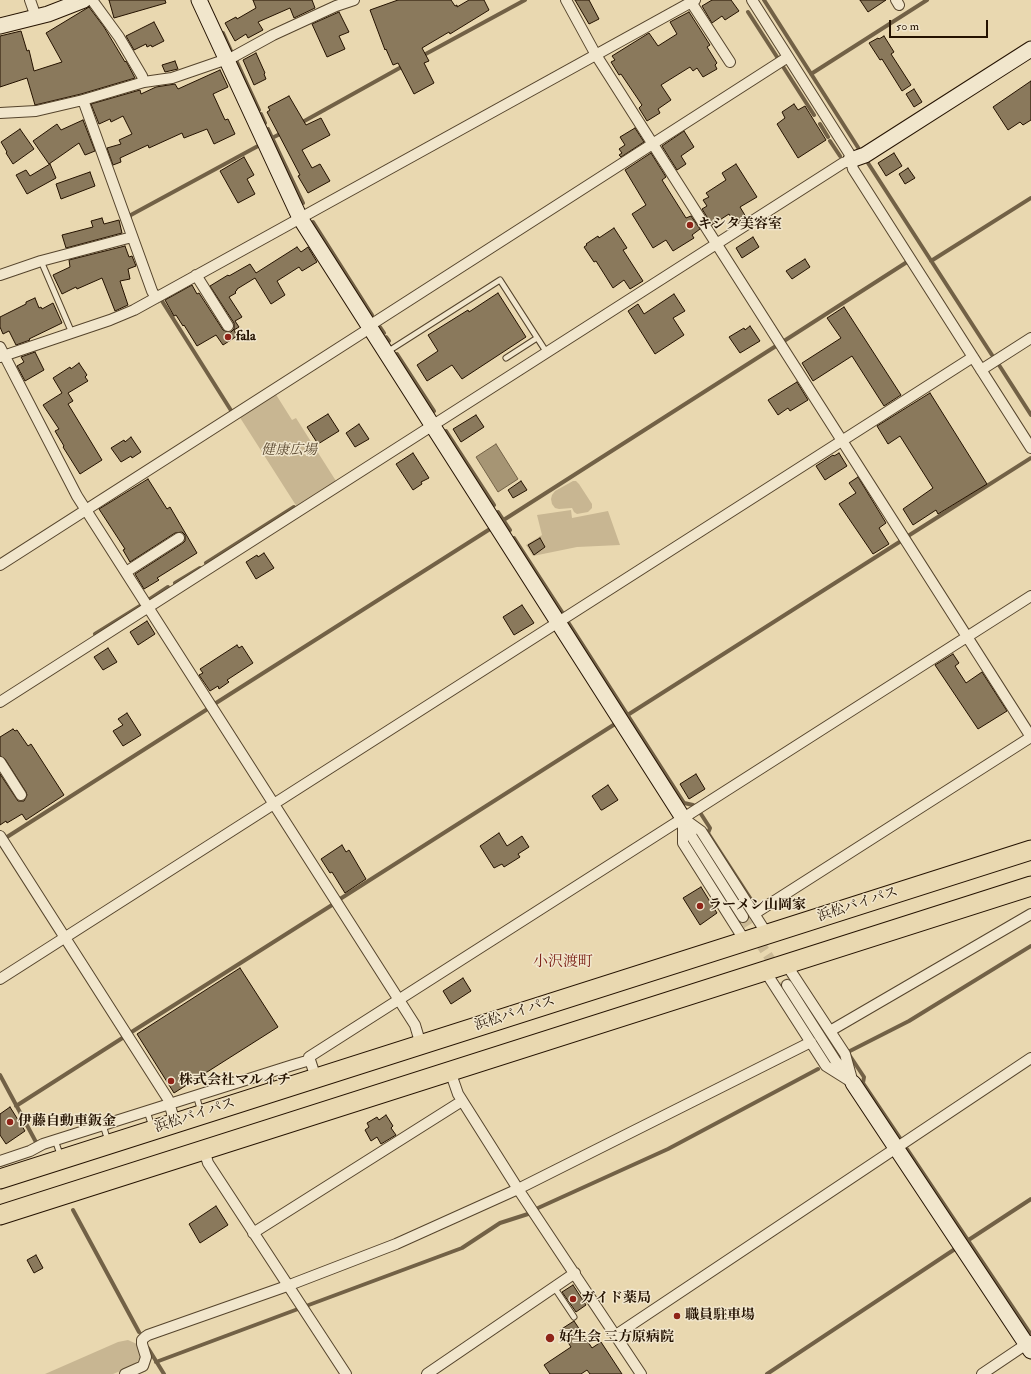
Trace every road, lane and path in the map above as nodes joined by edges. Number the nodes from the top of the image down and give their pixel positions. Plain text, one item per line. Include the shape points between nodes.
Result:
1 (30, 0) edge
2 (84, 0) edge
3 (92, 0) edge
4 (199, 0) edge
5 (354, 0) edge
6 (566, 0) edge
7 (752, 0) edge
8 (693, 1) edge
9 (36, 17) junction
10 (0, 26) edge
11 (1031, 49) edge
12 (596, 55) junction
13 (788, 57) junction
14 (226, 60) junction
15 (730, 62) dead end
16 (144, 82) junction
17 (83, 100) junction
18 (0, 113) edge
19 (653, 144) junction
20 (851, 160) junction
21 (300, 218) junction
22 (132, 237) junction
23 (716, 244) junction
24 (41, 261) junction
25 (0, 275) edge
26 (196, 275) junction
27 (156, 298) junction
28 (228, 326) dead end
29 (369, 327) junction
30 (72, 333) junction
31 (537, 338) junction
32 (1031, 338) edge
33 (1, 353) edge
34 (386, 353) junction
35 (547, 353) junction
36 (973, 357) junction
37 (506, 358) dead end
38 (981, 370) junction
39 (432, 426) junction
40 (842, 441) junction
41 (1031, 448) edge
42 (86, 510) junction
43 (179, 538) dead end
44 (0, 565) edge
45 (126, 572) junction
46 (1031, 596) edge
47 (148, 608) junction
48 (558, 622) junction
49 (967, 637) junction
50 (0, 702) edge
51 (1031, 737) edge
52 (0, 762) edge
53 (21, 795) dead end
54 (273, 804) junction
55 (683, 818) junction
56 (0, 836) edge
57 (1031, 850) edge
58 (1031, 886) edge
59 (754, 914) junction
60 (1031, 914) edge
61 (743, 917) tunnel mouth
62 (767, 934) junction
63 (65, 938) junction
64 (746, 941) junction
65 (786, 964) junction
66 (765, 971) junction
67 (0, 979) edge
68 (787, 985) tunnel mouth
69 (398, 1000) junction
70 (830, 1032) junction
71 (810, 1042) junction
72 (421, 1045) junction
73 (1031, 1058) edge
74 (313, 1069) junction
75 (450, 1071) junction
76 (268, 1073) junction
77 (853, 1084) junction
78 (274, 1091) junction
79 (196, 1096) junction
80 (462, 1101) junction
81 (169, 1104) junction
82 (147, 1111) junction
83 (202, 1114) junction
84 (175, 1123) junction
85 (103, 1125) junction
86 (153, 1130) junction
87 (55, 1140) junction
88 (109, 1144) junction
89 (896, 1148) junction
90 (204, 1150) junction
91 (61, 1159) junction
92 (175, 1159) junction
93 (0, 1161) edge
94 (0, 1179) edge
95 (518, 1189) junction
96 (0, 1201) edge
97 (0, 1215) edge
98 (253, 1233) junction
99 (575, 1273) junction
100 (287, 1286) junction
101 (554, 1287) junction
102 (574, 1316) dead end
103 (616, 1335) junction
104 (1030, 1346) edge
105 (145, 1370) edge
106 (125, 1374) edge
107 (346, 1374) edge
108 (426, 1374) edge
109 (641, 1374) edge
110 (982, 1374) edge

1 - 9 street
2 - 9 street
3 - 16 street via 119,37
4 - 14 street
5 - 14 street via 273,35
6 - 12 street
7 - 13 street
8 - 12 street
8 - 15 street
9 - 10 street
11 - 20 street via 865,155
12 - 19 street
12 - 21 street
13 - 19 street
13 - 20 street
14 - 16 street via 172,78
14 - 21 street
16 - 17 street
17 - 18 street via 36,110
17 - 22 street
19 - 23 street
19 - 29 street
20 - 23 street
20 - 36 street via 853,169
21 - 26 street
21 - 29 street
22 - 24 street
22 - 27 street
23 - 35 street
23 - 40 street
24 - 25 street
24 - 30 lane
26 - 27 street
26 - 28 street
27 - 30 street via 122,316
29 - 34 street
29 - 42 street
30 - 33 street
31 - 34 lane via 500,280
31 - 35 lane
31 - 37 lane
32 - 38 street
33 - 42 street
34 - 39 street
35 - 39 street
36 - 38 street
36 - 40 street
38 - 41 street
39 - 47 street
39 - 48 street
40 - 48 street
40 - 49 street
42 - 44 street
42 - 45 street
43 - 45 street
45 - 47 street
46 - 49 street
47 - 50 street
47 - 54 street
48 - 54 street
48 - 55 street
49 - 51 street
49 - 55 street
51 - 59 street
52 - 53 street
54 - 63 street
54 - 69 street
55 - 59 street via 701,831
55 - 61 street via 692,837
55 - 64 street via 683,843
55 - 69 street
56 - 63 street
57 - 62 highway, 浜松バイパス
58 - 65 highway
59 - 62 street
60 - 70 street
62 - 64 highway, 浜松バイパス
63 - 67 street
63 - 81 street
64 - 72 highway, 浜松バイパス
65 - 66 highway
65 - 70 street
66 - 71 street
66 - 75 highway
68 - 77 street
69 - 72 street via 415,1025
69 - 74 street via 309,1057
70 - 77 street via 844,1054
71 - 77 street via 826,1066
71 - 95 street
72 - 74 highway, 浜松バイパス
73 - 89 street
74 - 76 street
74 - 78 highway, 浜松バイパス
75 - 80 street
75 - 90 highway
76 - 78 lane
76 - 79 street
77 - 89 street
78 - 83 highway, 浜松バイパス
79 - 81 street
79 - 83 lane
80 - 95 street
80 - 98 street
81 - 82 street
81 - 84 street
82 - 85 street
82 - 86 lane
83 - 84 highway, 浜松バイパス
84 - 86 highway, 浜松バイパス
85 - 87 street
85 - 88 lane
86 - 88 highway, 浜松バイパス
87 - 91 lane
87 - 93 street
88 - 91 highway, 浜松バイパス
89 - 103 street
89 - 104 street
90 - 92 highway
90 - 98 street via 208,1163
91 - 94 highway, 浜松バイパス
92 - 96 highway
92 - 97 highway
95 - 99 street
95 - 100 street via 389,1247
98 - 100 street
99 - 101 street
99 - 103 street
100 - 105 street via 148,1334 142,1340 146,1357
100 - 107 street
101 - 102 lane
101 - 108 street
103 - 109 street
104 - 110 street
105 - 106 street

